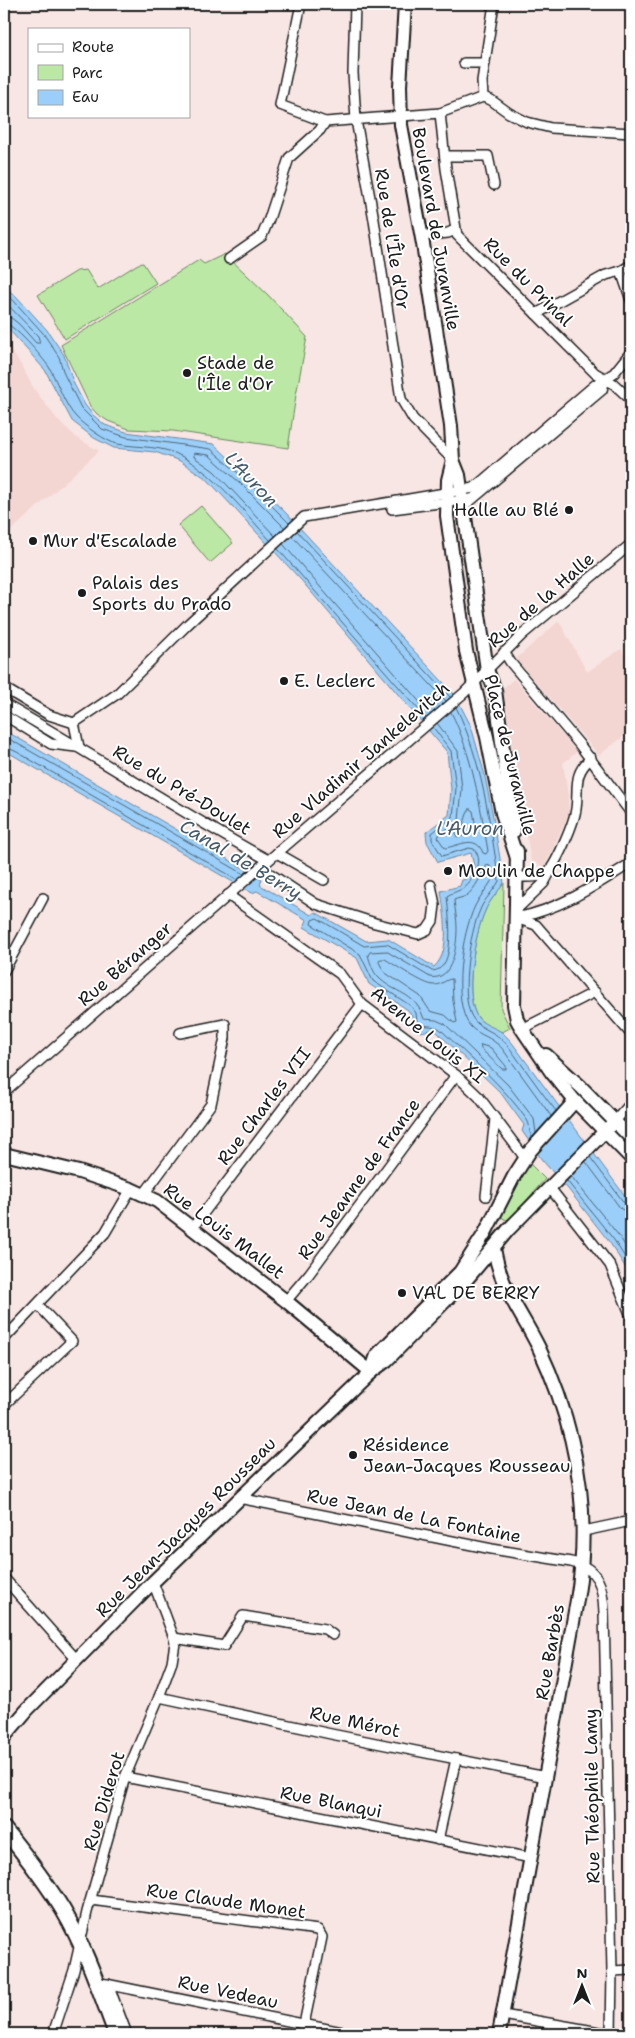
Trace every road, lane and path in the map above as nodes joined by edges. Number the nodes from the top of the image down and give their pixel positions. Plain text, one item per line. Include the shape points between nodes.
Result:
1 (301, 4) edge
2 (355, 4) edge
3 (405, 4) edge
4 (494, 4) edge
5 (464, 63) dead end
6 (485, 63) junction
7 (482, 97) junction
8 (440, 113) junction
9 (400, 117) junction
10 (356, 120) junction
11 (326, 122) junction
12 (631, 133) edge
13 (445, 156) junction
14 (494, 185) dead end
15 (455, 230) junction
16 (421, 236) junction
17 (229, 259) dead end
18 (631, 265) edge
19 (621, 271) junction
20 (631, 300) edge
21 (536, 314) junction
22 (631, 352) edge
23 (605, 380) junction
24 (631, 400) edge
25 (453, 460) junction
26 (447, 498) junction
27 (465, 498) junction
28 (631, 544) edge
29 (266, 554) junction
30 (249, 572) dead end
31 (504, 652) junction
32 (490, 666) junction
33 (474, 682) junction
34 (4, 688) edge
35 (4, 704) edge
36 (4, 715) edge
37 (74, 723) junction
38 (79, 747) junction
39 (591, 758) junction
40 (631, 813) edge
41 (277, 853) junction
42 (517, 858) junction
43 (268, 860) junction
44 (631, 863) edge
45 (258, 869) junction
46 (550, 871) junction
47 (517, 877) junction
48 (324, 880) dead end
49 (431, 885) dead end
50 (228, 895) junction
51 (43, 898) dead end
52 (516, 914) junction
53 (4, 971) edge
54 (595, 992) junction
55 (362, 1004) junction
56 (522, 1029) junction
57 (180, 1033) dead end
58 (631, 1034) edge
59 (533, 1043) junction
60 (456, 1075) junction
61 (4, 1092) edge
62 (575, 1101) junction
63 (631, 1103) edge
64 (611, 1117) junction
65 (495, 1119) junction
66 (605, 1131) junction
67 (631, 1138) edge
68 (4, 1154) edge
69 (528, 1155) junction
70 (630, 1158) edge
71 (552, 1185) junction
72 (131, 1189) junction
73 (144, 1194) junction
74 (486, 1196) dead end
75 (494, 1216) junction
76 (193, 1227) junction
77 (508, 1230) junction
78 (485, 1263) junction
79 (286, 1301) junction
80 (38, 1305) junction
81 (631, 1316) edge
82 (4, 1339) edge
83 (371, 1372) junction
84 (4, 1405) edge
85 (239, 1498) junction
86 (631, 1521) edge
87 (584, 1531) junction
88 (582, 1565) junction
89 (4, 1578) edge
90 (153, 1582) junction
91 (332, 1635) dead end
92 (174, 1638) junction
93 (77, 1660) junction
94 (160, 1697) junction
95 (27, 1710) junction
96 (4, 1728) edge
97 (4, 1737) edge
98 (456, 1759) junction
99 (546, 1776) junction
100 (125, 1777) junction
101 (4, 1830) edge
102 (438, 1840) junction
103 (531, 1858) junction
104 (91, 1900) junction
105 (81, 1945) junction
106 (631, 1970) edge
107 (612, 1971) junction
108 (102, 1983) junction
109 (503, 2015) junction
110 (304, 2024) junction
111 (54, 2034) edge
112 (116, 2034) edge
113 (127, 2034) edge
114 (302, 2034) edge
115 (352, 2034) edge
116 (500, 2034) edge
117 (611, 2034) edge

1 - 11 street via 280,106
2 - 10 street, Rue de l'Île d'Or via 353,73
3 - 9 main road, Boulevard de Juranville
4 - 6 street
5 - 6 street
6 - 7 street
7 - 8 street
7 - 12 street via 527,122 551,128
8 - 9 street
8 - 13 street
9 - 10 street
9 - 16 main road, Boulevard de Juranville
10 - 11 street
10 - 25 street, Rue de l'Île d'Or via 402,399 413,419
11 - 17 street via 289,158 262,236
13 - 14 street via 488,156
13 - 15 street
15 - 16 street
15 - 21 street, Rue du Prinal
16 - 25 main road, Boulevard de Juranville via 451,426
18 - 19 street
19 - 20 street
19 - 21 street via 606,275
21 - 23 street, Rue du Prinal
22 - 23 street
23 - 24 street, Rue du Prinal
23 - 27 street via 596,384
25 - 26 main road, Boulevard de Juranville
25 - 27 main road, Boulevard de Juranville
26 - 27 street
26 - 29 street via 305,518
26 - 33 main road, Place de Juranville via 466,651
27 - 32 main road, Place de Juranville
28 - 31 street, Rue de la Halle
29 - 30 street
29 - 37 street via 117,694
31 - 32 street, Rue de la Halle
31 - 39 street
32 - 33 street, Rue de la Halle
32 - 42 main road, Place de Juranville
33 - 41 street, Rue Vladimir Jankelevitch
33 - 42 main road, Place de Juranville via 502,813
34 - 37 street via 49,715
35 - 38 street, Rue du Pré-Doulet
36 - 38 street, Rue du Pré-Doulet via 52,744
37 - 38 street
38 - 43 street, Rue du Pré-Doulet
39 - 40 street
39 - 46 street via 580,771 574,820
41 - 43 street, Rue Vladimir Jankelevitch
41 - 48 street
42 - 47 main road
43 - 45 street, Rue Béranger
44 - 52 street via 538,914
45 - 49 street via 316,904 418,934 433,922 435,905
45 - 50 street, Rue Béranger
46 - 47 street via 542,876
46 - 52 street via 544,883
47 - 52 main road
50 - 55 street, Avenue Louis XI via 340,974
50 - 61 street, Rue Béranger
51 - 53 street
52 - 54 street via 536,925
52 - 56 main road via 514,1005
54 - 56 street
54 - 58 street
55 - 60 street, Avenue Louis XI
55 - 76 street, Rue Charles VII
56 - 59 main road
57 - 73 street via 225,1024 211,1104
59 - 62 main road via 552,1074
59 - 64 main road
60 - 65 street, Avenue Louis XI
60 - 79 street, Rue Jeanne de France
62 - 64 main road
62 - 66 main road
62 - 69 main road, Rue Jean-Jacques Rousseau
63 - 64 street
64 - 66 main road, Rue Jean-Jacques Rousseau
64 - 67 main road
65 - 69 street, Avenue Louis XI
65 - 74 street
66 - 70 main road
66 - 71 main road, Rue Jean-Jacques Rousseau
68 - 72 main road, Rue Louis Mallet via 79,1172
69 - 75 main road, Rue Jean-Jacques Rousseau
71 - 77 main road, Rue Jean-Jacques Rousseau
71 - 81 street via 610,1265
72 - 73 main road, Rue Louis Mallet
72 - 80 street via 104,1233
73 - 76 main road, Rue Louis Mallet
75 - 77 main road via 500,1226
75 - 78 main road, Rue Jean-Jacques Rousseau
75 - 78 main road, Rue Jean-Jacques Rousseau
76 - 79 main road, Rue Louis Mallet
77 - 78 main road, Rue Jean-Jacques Rousseau
78 - 83 main road, Rue Jean-Jacques Rousseau
78 - 87 main road, Rue Barbès via 504,1287 555,1385 572,1437 580,1479
79 - 83 main road, Rue Louis Mallet
80 - 82 street
80 - 84 street via 72,1341
83 - 85 main road, Rue Jean-Jacques Rousseau
85 - 88 street, Rue Jean de La Fontaine
85 - 90 main road, Rue Jean-Jacques Rousseau
86 - 87 street
87 - 88 main road, Rue Barbès
88 - 99 main road, Rue Barbès
88 - 107 street, Rue Théophile Lamy via 595,1575 603,1591
89 - 93 street
90 - 92 street, Rue Diderot
90 - 93 main road, Rue Jean-Jacques Rousseau
91 - 92 street via 325,1629 243,1616 224,1646
92 - 94 street, Rue Diderot via 172,1662
93 - 95 main road, Rue Jean-Jacques Rousseau
94 - 98 street, Rue Mérot
94 - 100 street, Rue Diderot
95 - 96 main road, Rue Jean-Jacques Rousseau
95 - 97 main road, Rue Jean-Jacques Rousseau
98 - 99 street, Rue Mérot
98 - 102 street
99 - 103 main road, Rue Barbès
100 - 102 street, Rue Blanqui
100 - 104 street, Rue Diderot
101 - 105 main road via 46,1884
102 - 103 street, Rue Blanqui
103 - 109 main road, Rue Barbès
104 - 105 street, Rue Diderot
104 - 110 street, Rue Claude Monet via 318,1930 322,1937
105 - 108 main road
105 - 111 street, Rue Diderot
106 - 107 street
107 - 117 street, Rue Théophile Lamy
108 - 110 street, Rue Vedeau
108 - 112 main road
108 - 113 street
109 - 116 main road, Rue Barbès
109 - 117 street
110 - 114 street
110 - 115 street, Rue Vedeau

